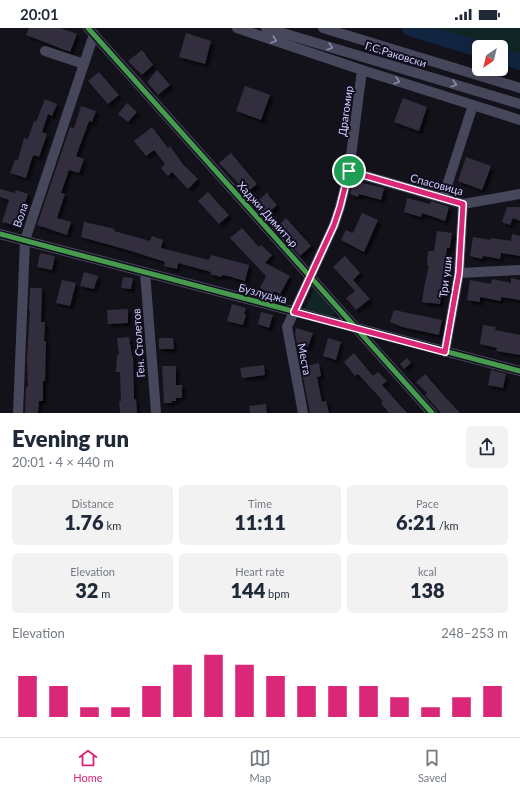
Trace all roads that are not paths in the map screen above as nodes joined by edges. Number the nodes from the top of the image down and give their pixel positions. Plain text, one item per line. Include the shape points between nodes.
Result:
1 (237, 28) edge
2 (266, 28) edge
3 (324, 28) edge
4 (91, 31) edge
5 (45, 51) dead end
6 (84, 64) junction
7 (362, 70) junction
8 (520, 88) edge
9 (520, 104) edge
10 (473, 105) junction
11 (520, 120) edge
12 (349, 171) junction
13 (520, 194) edge
14 (443, 198) junction
15 (463, 204) junction
16 (0, 234) edge
17 (25, 240) junction
18 (520, 270) edge
19 (145, 272) junction
20 (459, 273) junction
21 (310, 276) junction
22 (294, 312) junction
23 (357, 328) junction
24 (445, 352) junction
25 (520, 371) edge
26 (18, 413) edge
27 (156, 413) edge
28 (303, 413) edge
29 (432, 413) edge

1 -> 7 street
2 -> 9 street, Г.С.Раковски
3 - 8 street, Г.С.Раковски
4 - 6 street, Вола
4 - 21 street, Хаджи Димитър
5 - 6 street
6 - 17 street, Вола
7 -> 10 street
7 - 12 street, Драгомир
10 - 11 street
10 - 14 street
12 - 14 street, Спасовица
12 - 21 street, Драгомир via 334,225
13 - 15 street, Спасовица
14 - 15 street, Спасовица
15 - 20 street, Три уши
16 - 17 street, Бузлуджа
17 - 19 street, Бузлуджа
17 - 26 street, Вола
18 - 20 street
19 - 22 street, Бузлуджа
19 - 27 street, Ген. Столетов
20 - 24 street, Три уши
21 - 22 street, Драгомир
21 - 23 street, Хаджи Димитър
22 - 23 street, Бузлуджа
22 - 28 street, Места via 287,327
23 - 24 street, Бузлуджа
23 - 29 street, Хаджи Димитър
24 - 25 street, Бузлуджа

